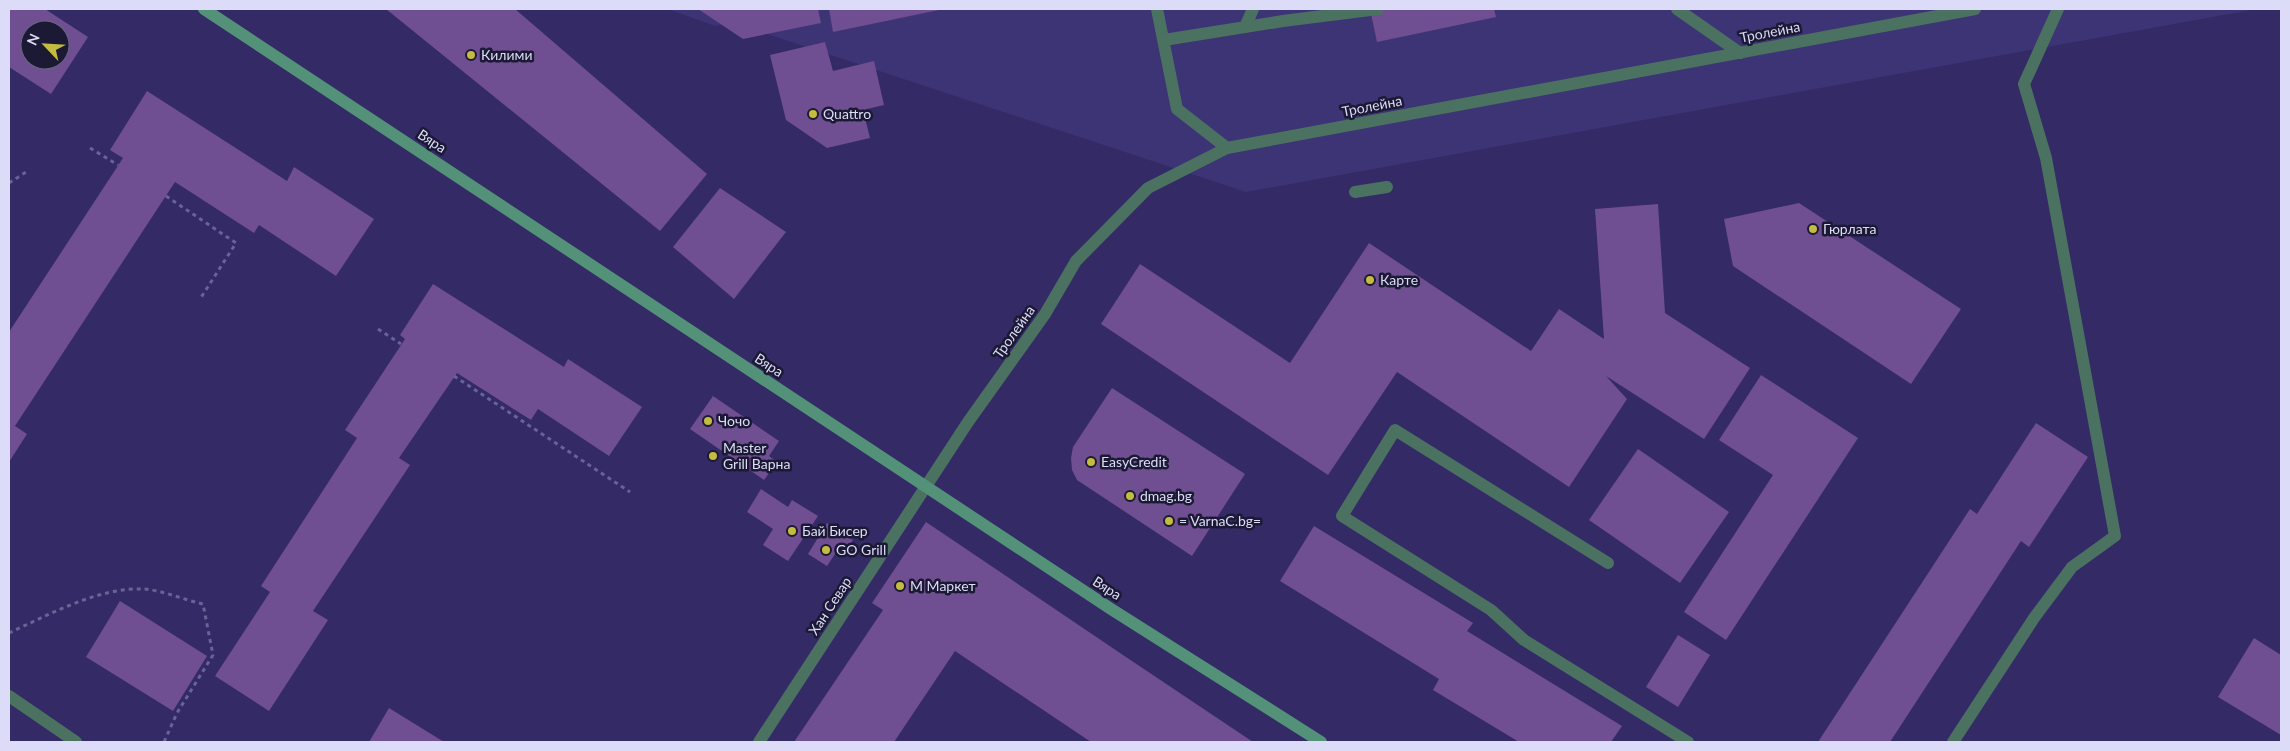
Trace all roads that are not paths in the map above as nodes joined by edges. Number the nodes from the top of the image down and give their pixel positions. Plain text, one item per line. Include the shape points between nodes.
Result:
1 (204, 9) edge
2 (1157, 9) edge
3 (1253, 9) edge
4 (1378, 9) edge
5 (1677, 9) edge
6 (1975, 9) edge
7 (2058, 9) edge
8 (1245, 27) junction
9 (1164, 40) junction
10 (1740, 53) junction
11 (1227, 148) junction
12 (1387, 187) dead end
13 (1355, 192) dead end
14 (927, 486) junction
15 (1608, 563) dead end
16 (9, 696) edge
17 (1316, 741) edge
18 (76, 742) edge
19 (759, 742) edge
20 (1688, 742) edge
21 (1953, 742) edge

1 - 14 street, Вяра
2 - 9 street
3 - 8 street
4 - 8 street
5 - 10 street
6 - 10 street, Тролейна
7 - 21 street via 2024,84 2046,158 2115,536 2072,567 2034,618
8 - 9 street
9 - 11 street via 1177,109
10 - 11 street, Тролейна
11 - 14 street, Тролейна via 1148,188 1076,261 1045,314
12 - 13 street
14 - 17 street, Вяра
14 - 19 street, Хан Севар
15 - 20 street via 1395,430 1342,516 1491,610 1524,640
16 - 18 street

